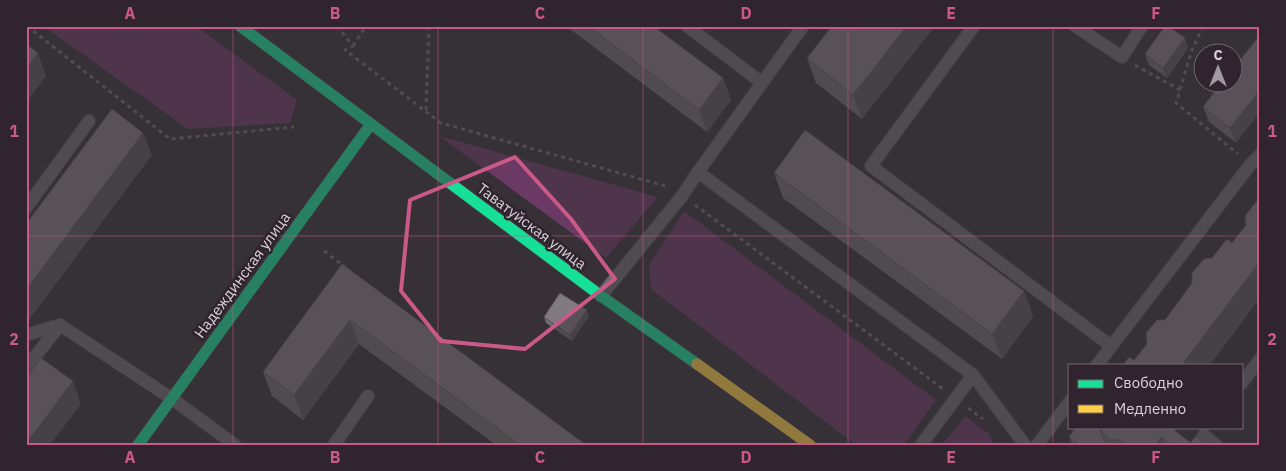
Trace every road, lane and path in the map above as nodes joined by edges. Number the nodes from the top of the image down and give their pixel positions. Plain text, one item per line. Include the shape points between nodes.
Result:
1 (27, 26) edge
2 (240, 26) edge
3 (366, 26) edge
4 (429, 26) edge
5 (687, 26) edge
6 (803, 26) edge
7 (974, 26) edge
8 (1075, 26) edge
9 (1142, 26) edge
10 (1203, 26) edge
11 (353, 46) dead end
12 (1122, 57) junction
13 (762, 83) junction
14 (1180, 90) junction
15 (426, 111) dead end
16 (89, 121) dead end
17 (370, 124) junction
18 (294, 127) dead end
19 (1260, 155) edge
20 (1250, 165) junction
21 (698, 172) junction
22 (26, 208) edge
23 (324, 251) dead end
24 (348, 269) edge
25 (601, 296) junction
26 (60, 326) junction
27 (26, 334) edge
28 (1111, 346) junction
29 (1260, 359) edge
30 (1098, 364) edge
31 (26, 368) edge
32 (973, 375) junction
33 (1244, 380) edge
34 (368, 396) dead end
35 (171, 398) junction
36 (1068, 404) edge
37 (1203, 436) edge
38 (138, 445) edge
39 (235, 445) edge
40 (334, 445) edge
41 (810, 445) edge
42 (921, 445) edge
43 (1025, 445) edge
44 (1037, 445) edge
45 (1216, 445) edge

1 - 18 path via 170,139
2 - 17 main road, Таватуйская улица
3 - 11 path
4 - 15 path
5 - 13 lane
6 - 13 lane
7 - 28 lane via 871,166
8 - 12 lane
9 - 12 lane
10 - 14 path
12 - 14 path
13 - 21 lane
14 - 20 path via 1176,103
16 - 22 lane
17 - 25 main road, Таватуйская улица
17 - 35 main road, Надеждинская улица
19 - 20 lane
20 - 28 lane
21 - 25 lane
21 - 32 lane
23 - 24 path
25 - 41 main road, Таватуйская улица
26 - 27 lane
26 - 31 lane
26 - 35 lane
28 - 30 lane
29 - 33 lane
32 - 42 lane
32 - 43 lane
34 - 40 lane
35 - 38 main road, Надеждинская улица
35 - 39 lane
36 - 44 lane
37 - 45 lane

